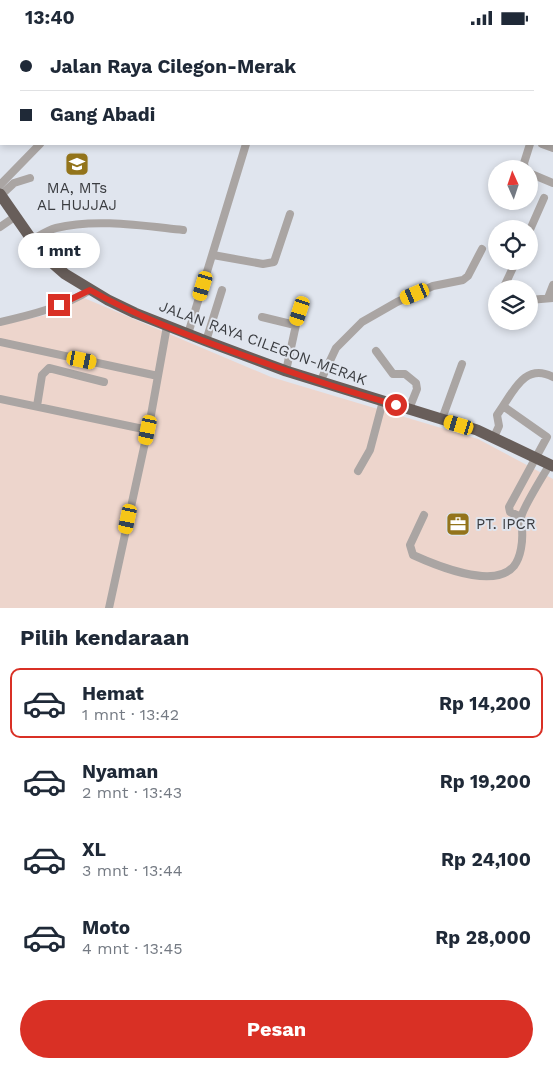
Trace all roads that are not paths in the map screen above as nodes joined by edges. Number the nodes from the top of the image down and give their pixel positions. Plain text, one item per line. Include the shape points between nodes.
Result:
1 (39, 145) edge
2 (246, 145) edge
3 (530, 145) edge
4 (525, 160) edge
5 (538, 177) edge
6 (30, 178) dead end
7 (553, 183) edge
8 (0, 191) edge
9 (544, 198) dead end
10 (290, 214) dead end
11 (16, 216) junction
12 (534, 220) edge
13 (0, 227) edge
14 (184, 230) dead end
15 (32, 240) junction
16 (482, 249) dead end
17 (214, 255) junction
18 (553, 285) edge
19 (90, 290) junction
20 (222, 290) dead end
21 (550, 298) edge
22 (300, 311) dead end
23 (262, 317) dead end
24 (0, 322) edge
25 (295, 325) junction
26 (167, 326) junction
27 (188, 334) junction
28 (206, 341) junction
29 (0, 343) edge
30 (376, 351) dead end
31 (462, 364) dead end
32 (286, 371) junction
33 (158, 376) junction
34 (553, 377) edge
35 (104, 381) dead end
36 (320, 382) junction
37 (0, 399) edge
38 (383, 401) junction
39 (37, 406) junction
40 (502, 406) junction
41 (409, 409) junction
42 (442, 419) junction
43 (148, 430) junction
44 (486, 434) junction
45 (550, 439) edge
46 (536, 457) junction
47 (551, 465) edge
48 (358, 471) dead end
49 (424, 515) dead end
50 (521, 517) junction
51 (109, 608) edge

1 - 8 street
2 - 17 street
3 - 4 street
5 - 7 street
6 - 8 street
8 - 11 highway, JALAN RAYA CILEGON-MERAK
9 - 12 street
10 - 17 street via 274,262 263,265
11 - 13 street
11 - 15 highway, JALAN RAYA CILEGON-MERAK
14 - 15 street via 130,224 77,225 55,228
15 - 19 highway, JALAN RAYA CILEGON-MERAK via 65,274
16 - 36 street via 463,280 433,286 362,322 336,348
17 - 27 street
18 - 21 street
19 - 24 street via 29,315
19 - 26 highway, JALAN RAYA CILEGON-MERAK
20 - 28 street
22 - 25 street
23 - 25 street
25 - 32 street
26 - 27 highway, JALAN RAYA CILEGON-MERAK
26 - 33 street
27 - 28 highway, JALAN RAYA CILEGON-MERAK
28 - 32 highway, JALAN RAYA CILEGON-MERAK
29 - 33 street
30 - 41 street via 393,374 405,374 416,383 417,389
31 - 42 street
32 - 36 highway, JALAN RAYA CILEGON-MERAK
33 - 43 street
34 - 40 street via 546,373 529,375 519,382
35 - 39 street via 49,368 42,375
36 - 38 highway, JALAN RAYA CILEGON-MERAK
37 - 39 street
38 - 41 highway, JALAN RAYA CILEGON-MERAK
38 - 48 street via 370,450
39 - 43 street
40 - 44 street via 497,415 499,425
40 - 45 street
41 - 42 highway, JALAN RAYA CILEGON-MERAK
42 - 44 highway, JALAN RAYA CILEGON-MERAK
43 - 51 street
44 - 46 highway, JALAN RAYA CILEGON-MERAK
45 - 46 street
46 - 47 highway, JALAN RAYA CILEGON-MERAK
46 - 50 street via 509,507 510,512
47 - 50 street
49 - 50 street via 410,545 413,555 462,574 493,575 508,571 518,558 522,542

